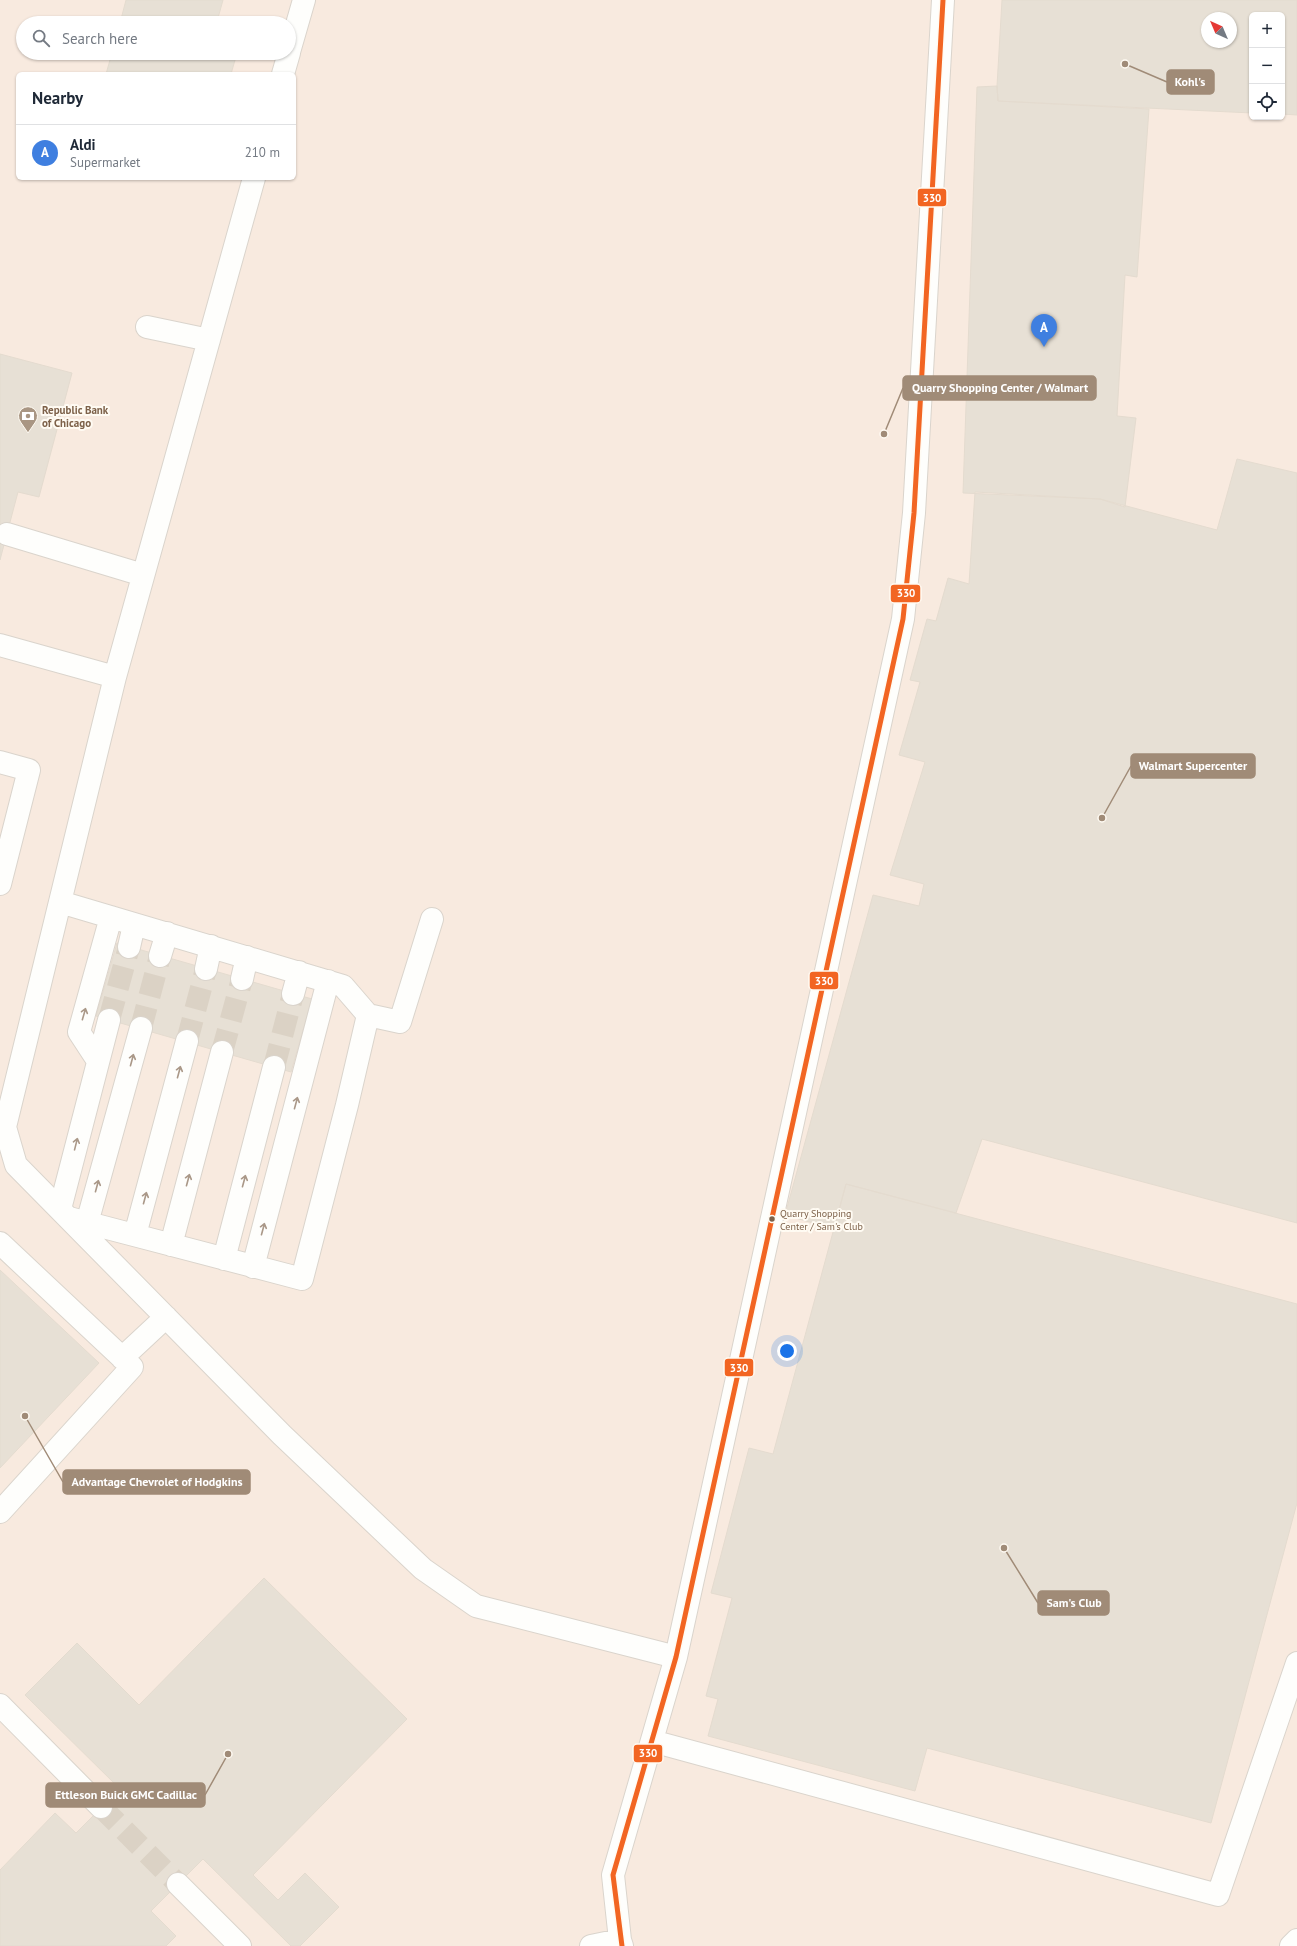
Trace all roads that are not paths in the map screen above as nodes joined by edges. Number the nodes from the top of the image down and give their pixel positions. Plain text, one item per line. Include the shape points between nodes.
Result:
1 (304, 0) edge
2 (943, 0) edge
3 (296, 28) edge
4 (287, 60) edge
5 (284, 72) edge
6 (253, 180) edge
7 (147, 326) dead end
8 (209, 340) junction
9 (7, 534) dead end
10 (143, 575) junction
11 (0, 645) edge
12 (115, 677) junction
13 (0, 762) edge
14 (0, 884) edge
15 (60, 902) junction
16 (111, 917) junction
17 (432, 920) dead end
18 (134, 925) junction
19 (167, 933) junction
20 (211, 946) junction
21 (130, 947) tunnel mouth
22 (160, 956) tunnel mouth
23 (247, 956) junction
24 (206, 969) tunnel mouth
25 (299, 972) junction
26 (242, 979) tunnel mouth
27 (328, 981) junction
28 (293, 994) tunnel mouth
29 (368, 1015) junction
30 (109, 1020) tunnel mouth
31 (141, 1028) tunnel mouth
32 (187, 1042) tunnel mouth
33 (222, 1052) tunnel mouth
34 (98, 1061) junction
35 (274, 1067) tunnel mouth
36 (72, 1217) junction
37 (135, 1236) junction
38 (0, 1243) edge
39 (170, 1245) junction
40 (224, 1259) junction
41 (252, 1266) junction
42 (166, 1317) junction
43 (122, 1358) junction
44 (0, 1512) edge
45 (676, 1657) junction
46 (1297, 1662) edge
47 (0, 1705) edge
48 (652, 1741) junction
49 (102, 1807) tunnel mouth
50 (178, 1884) tunnel mouth
51 (1297, 1940) edge
52 (621, 1943) edge
53 (240, 1946) edge
54 (591, 1946) edge
55 (1291, 1946) edge

1 - 3 street
2 - 45 street via 914,513 903,620
4 - 5 street
6 - 8 street
7 - 8 street
8 - 10 street
9 - 10 street
10 - 12 street
11 - 12 street
12 - 15 street
13 - 14 street via 29,770
15 - 16 street
15 - 36 street via 5,1127 16,1165
16 - 18 street
34 -> 16 street via 79,1032
17 - 29 street via 400,1022
18 - 19 street
18 - 21 street
19 - 20 street
19 - 22 street
20 - 23 street
20 - 24 street
23 - 25 street
23 - 26 street
25 - 27 street
25 - 28 street
27 - 29 street via 344,986
41 -> 27 street
29 - 41 street via 302,1279
30 - 34 street
36 -> 31 street
37 -> 32 street
39 -> 33 street
36 -> 34 street
40 -> 35 street
36 - 37 street
36 - 42 street
37 - 39 street
38 - 43 street
39 - 40 street
40 - 41 street
42 - 43 street
42 - 45 street via 282,1435 423,1569 476,1606
43 - 44 street via 132,1367
45 - 48 street
46 - 48 street via 1218,1895
47 - 49 street
48 - 52 street via 613,1875
50 - 53 street
51 - 55 street
52 - 54 street

